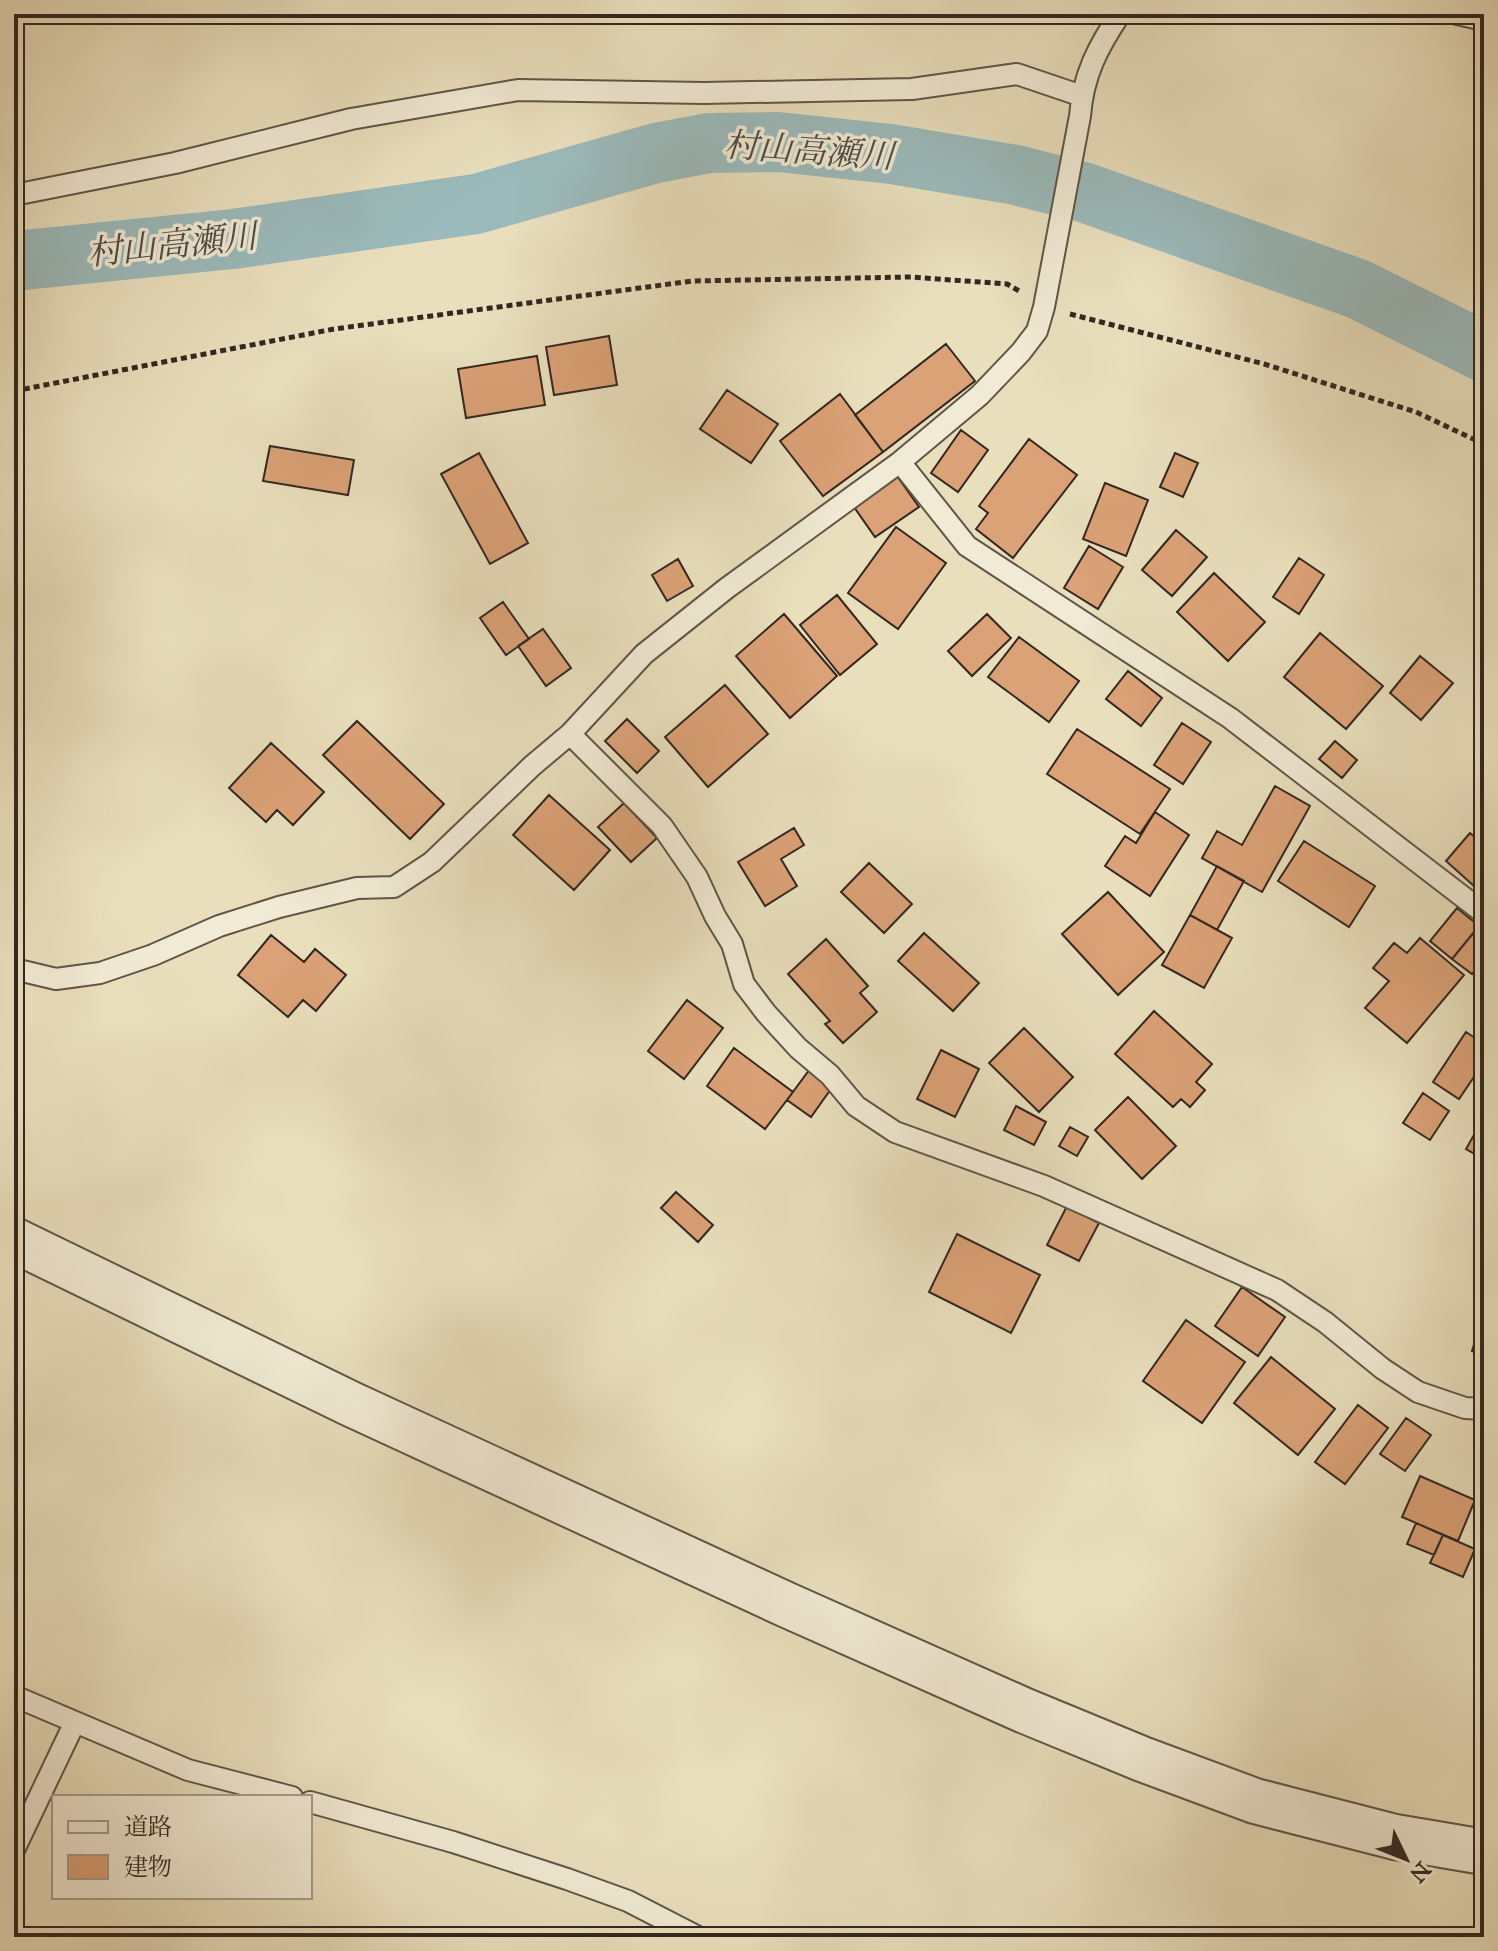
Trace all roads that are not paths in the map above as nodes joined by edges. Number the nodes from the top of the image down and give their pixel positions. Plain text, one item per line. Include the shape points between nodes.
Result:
1 (1120, 14) edge
2 (1457, 14) edge
3 (1484, 20) edge
4 (1081, 106) junction
5 (14, 195) edge
6 (900, 462) junction
7 (570, 734) junction
8 (1484, 913) edge
9 (14, 969) edge
10 (14, 1240) edge
11 (1484, 1409) edge
12 (14, 1696) edge
13 (74, 1724) junction
14 (284, 1795) edge
15 (312, 1802) edge
16 (14, 1850) edge
17 (1484, 1852) edge
18 (698, 1937) edge

1 - 4 lane via 1098,46
2 - 3 lane
4 - 5 lane via 1017,74 912,89 518,90 351,119 175,163
4 - 6 lane via 1037,331 980,395
6 - 7 lane via 644,654
6 - 8 lane via 967,546 1230,718
7 - 9 lane via 432,862 394,887 357,888 279,907 100,973 56,979
7 - 11 lane via 662,826 697,877 732,944 744,984 856,1106 895,1132 1044,1186 1277,1290 1418,1392
10 - 17 street via 351,1404 1023,1710 1255,1801 1395,1837
12 - 13 lane
13 - 14 lane via 188,1770
13 - 16 lane
15 - 18 lane via 567,1879 628,1901

